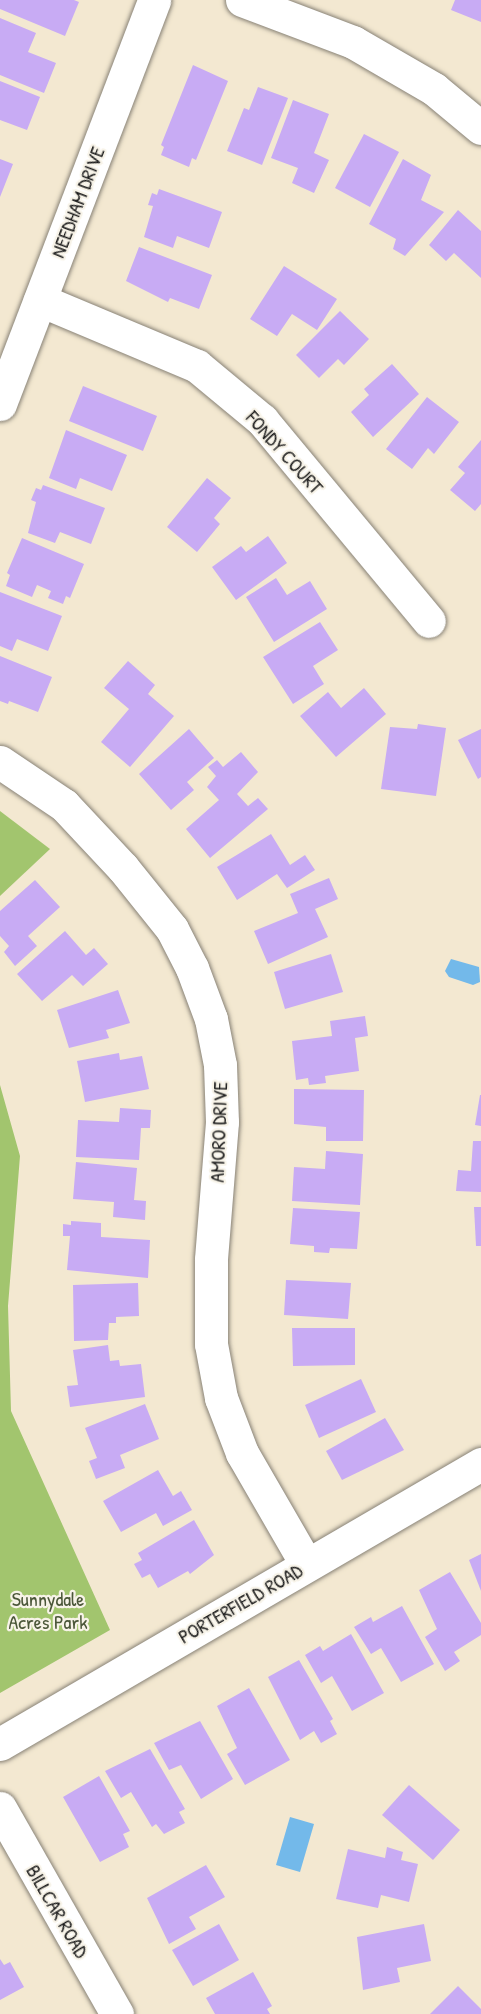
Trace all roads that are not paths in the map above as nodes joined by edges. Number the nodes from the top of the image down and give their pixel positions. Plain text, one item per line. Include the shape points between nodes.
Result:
1 (154, 0) edge
2 (242, 0) edge
3 (481, 128) edge
4 (40, 300) junction
5 (0, 404) edge
6 (429, 621) dead end
7 (0, 762) edge
8 (481, 1464) edge
9 (306, 1564) junction
10 (0, 1744) edge
11 (0, 1808) edge
12 (117, 2014) edge

1 - 4 street, NEEDHAM DRIVE
2 - 3 street via 353,42 434,89
4 - 5 street, NEEDHAM DRIVE
4 - 6 street, FONDY COURT via 197,366 262,420
7 - 9 street, AMORO DRIVE via 64,805 123,868 172,929 192,968 211,1019 220,1065 222,1122 211,1260 211,1344 221,1398 242,1453
8 - 9 street, PORTERFIELD ROAD
9 - 10 street, PORTERFIELD ROAD
11 - 12 street, BILLCAR ROAD

